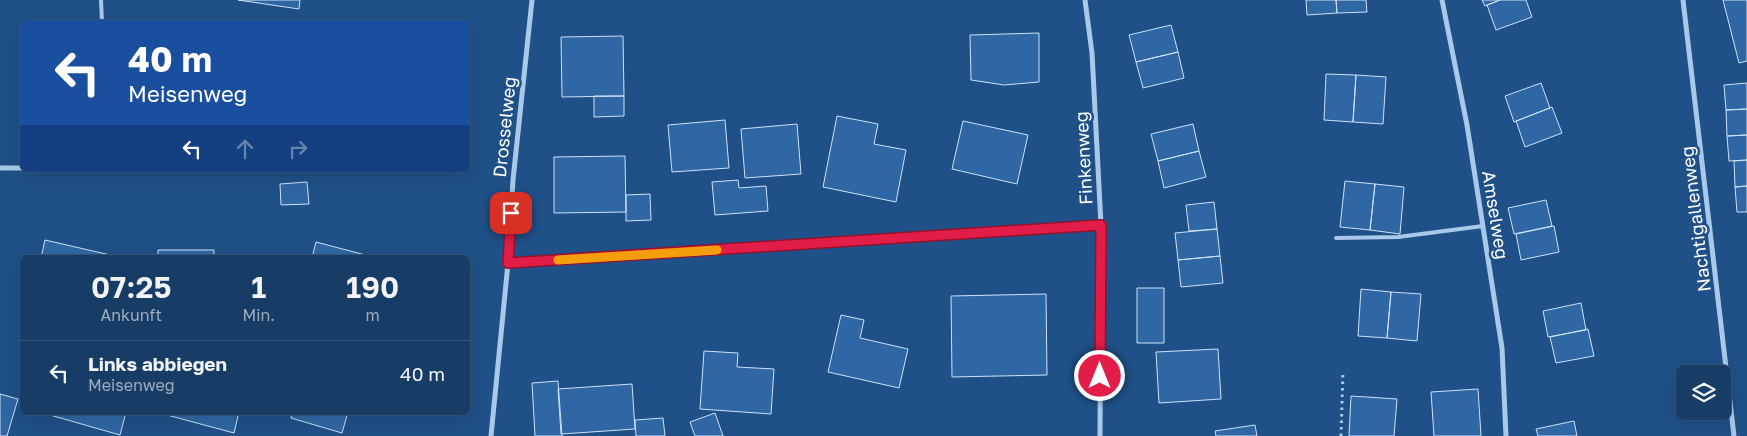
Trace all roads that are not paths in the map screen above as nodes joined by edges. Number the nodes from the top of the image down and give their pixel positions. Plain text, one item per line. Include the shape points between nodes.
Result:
1 (101, 0) edge
2 (532, 0) edge
3 (1085, 0) edge
4 (1442, 0) edge
5 (1683, 0) edge
6 (102, 20) edge
7 (0, 168) edge
8 (20, 168) edge
9 (1101, 225) junction
10 (1483, 226) junction
11 (1336, 238) dead end
12 (508, 263) junction
13 (491, 436) edge
14 (1100, 436) edge
15 (1506, 436) edge
16 (1734, 436) edge

1 - 6 lane
2 - 12 street, Drosselweg via 513,180
3 - 9 street, Finkenweg via 1092,53
4 - 10 street, Amselweg
5 - 16 street, Nachtigallenweg
7 - 8 street
9 - 12 street
9 - 14 street, Finkenweg
10 - 11 lane via 1398,237
10 - 15 street, Amselweg via 1502,348
12 - 13 street, Drosselweg

